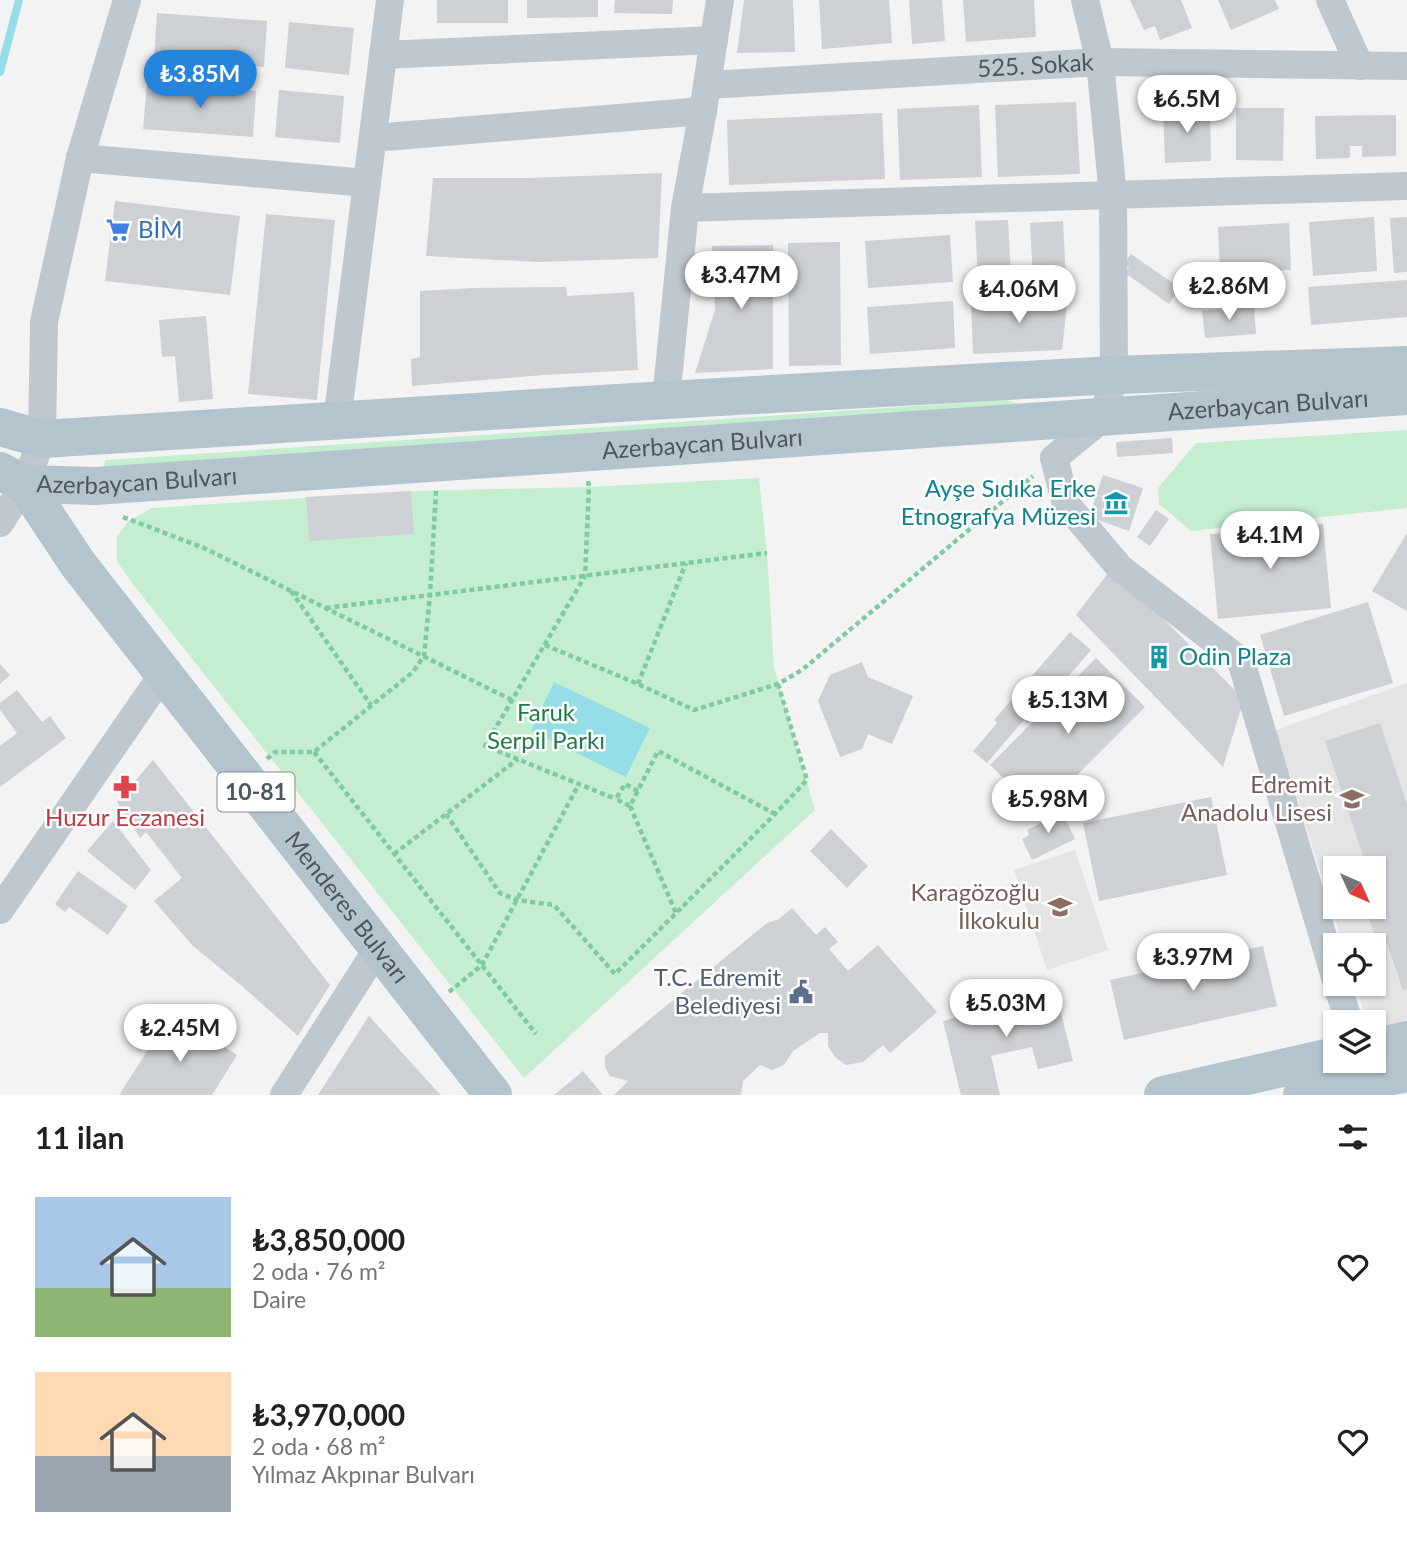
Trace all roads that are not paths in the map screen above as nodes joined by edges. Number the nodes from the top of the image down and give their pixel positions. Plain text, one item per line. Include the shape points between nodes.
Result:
1 (127, 0) edge
2 (390, 0) edge
3 (720, 0) edge
4 (1085, 0) edge
5 (1330, 0) edge
6 (714, 40) junction
7 (383, 55) junction
8 (1100, 62) junction
9 (1360, 66) junction
10 (1407, 66) edge
11 (705, 98) junction
12 (373, 138) junction
13 (80, 158) junction
14 (367, 183) junction
15 (1407, 187) edge
16 (1113, 195) junction
17 (685, 208) junction
18 (1407, 365) edge
19 (1114, 375) junction
20 (1407, 396) edge
21 (666, 400) junction
22 (1103, 418) junction
23 (337, 421) junction
24 (0, 427) edge
25 (42, 439) junction
26 (12, 478) edge
27 (0, 523) edge
28 (163, 674) junction
29 (0, 910) edge
30 (1323, 937) edge
31 (378, 948) junction
32 (1407, 1040) edge
33 (1386, 1045) edge
34 (1407, 1073) edge
35 (1357, 1078) edge
36 (284, 1095) edge
37 (493, 1095) edge
38 (1163, 1095) edge
39 (1302, 1095) edge

1 - 13 street
2 - 7 street
3 - 6 street
4 - 8 street
5 - 9 street
6 - 7 street
6 - 11 street
7 - 12 street
8 - 9 street, 525. Sokak
8 - 11 street, 525. Sokak
8 - 16 street
9 - 10 street, 525. Sokak
11 - 12 street, 525. Sokak
11 - 17 street
12 - 14 street
13 - 14 street
13 - 25 street via 44,322
14 - 23 street
15 - 16 street
16 - 17 street
16 - 19 street
17 - 21 street
18 - 19 main road, Azerbaycan Bulvarı
19 - 21 main road, Azerbaycan Bulvarı
19 - 22 street
20 - 22 main road, Azerbaycan Bulvarı
21 - 23 main road, Azerbaycan Bulvarı
22 - 26 main road, Azerbaycan Bulvarı via 95,486
22 - 30 street via 1054,458 1066,504 1120,568 1241,661
23 - 25 main road, Azerbaycan Bulvarı
24 - 25 main road, Azerbaycan Bulvarı
25 - 26 street
26 - 27 street
26 - 28 main road, Menderes Bulvarı / 10-81
28 - 29 street
28 - 31 main road, Menderes Bulvarı / 10-81
31 - 36 street
31 - 37 main road, Menderes Bulvarı / 10-81
32 - 33 main road
34 - 35 main road
35 - 38 main road
35 - 39 main road

